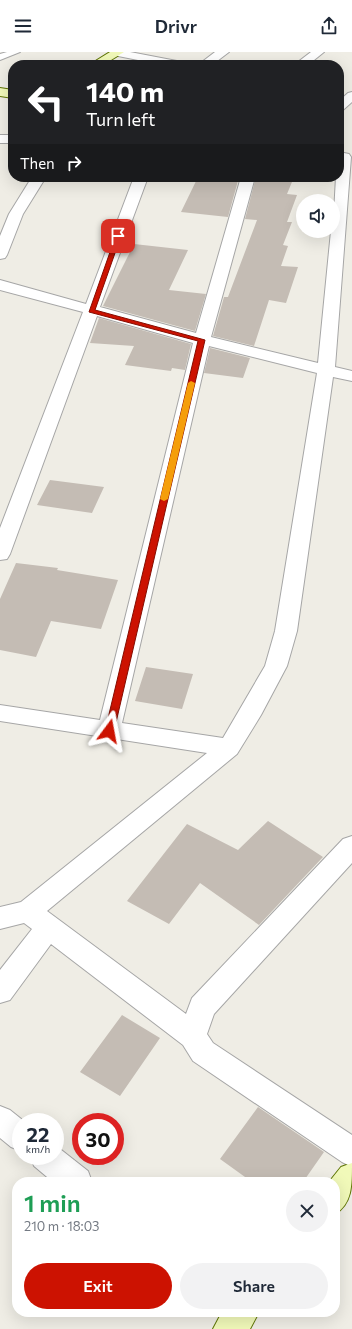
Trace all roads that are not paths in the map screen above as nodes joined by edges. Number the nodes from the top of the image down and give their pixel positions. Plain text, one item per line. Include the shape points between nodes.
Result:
1 (16, 52) edge
2 (117, 52) edge
3 (223, 52) edge
4 (318, 52) edge
5 (0, 57) edge
6 (103, 60) edge
7 (157, 60) edge
8 (211, 60) edge
9 (307, 60) edge
10 (350, 90) edge
11 (344, 99) edge
12 (345, 157) edge
13 (344, 168) edge
14 (35, 182) edge
15 (139, 182) edge
16 (247, 182) edge
17 (343, 182) edge
18 (0, 255) edge
19 (0, 285) edge
20 (91, 311) junction
21 (202, 340) junction
22 (326, 370) junction
23 (352, 376) edge
24 (0, 554) edge
25 (0, 713) edge
26 (109, 731) junction
27 (229, 748) junction
28 (352, 846) edge
29 (28, 911) junction
30 (0, 918) edge
31 (49, 927) junction
32 (0, 991) edge
33 (193, 1036) junction
34 (0, 1120) edge
35 (12, 1130) edge
36 (352, 1152) edge
37 (56, 1165) edge
38 (71, 1177) edge
39 (352, 1178) edge
40 (340, 1193) edge

1 - 5 lane
2 - 6 street
2 - 7 street
3 - 8 street
4 - 9 street
10 - 11 street
12 - 13 street
14 - 18 street via 11,212
15 - 20 street
16 - 21 street
17 - 22 street
19 - 20 street
20 - 21 street
20 - 24 street
21 - 22 street
21 - 26 street
22 - 23 street
22 - 27 street via 286,631 276,666
25 - 26 street
26 - 27 street
27 - 29 street
28 - 33 street via 202,1007
29 - 30 street
29 - 31 street
31 - 32 street
31 - 33 street
33 - 36 street via 203,1052
34 - 35 street
37 - 38 street
39 - 40 street

